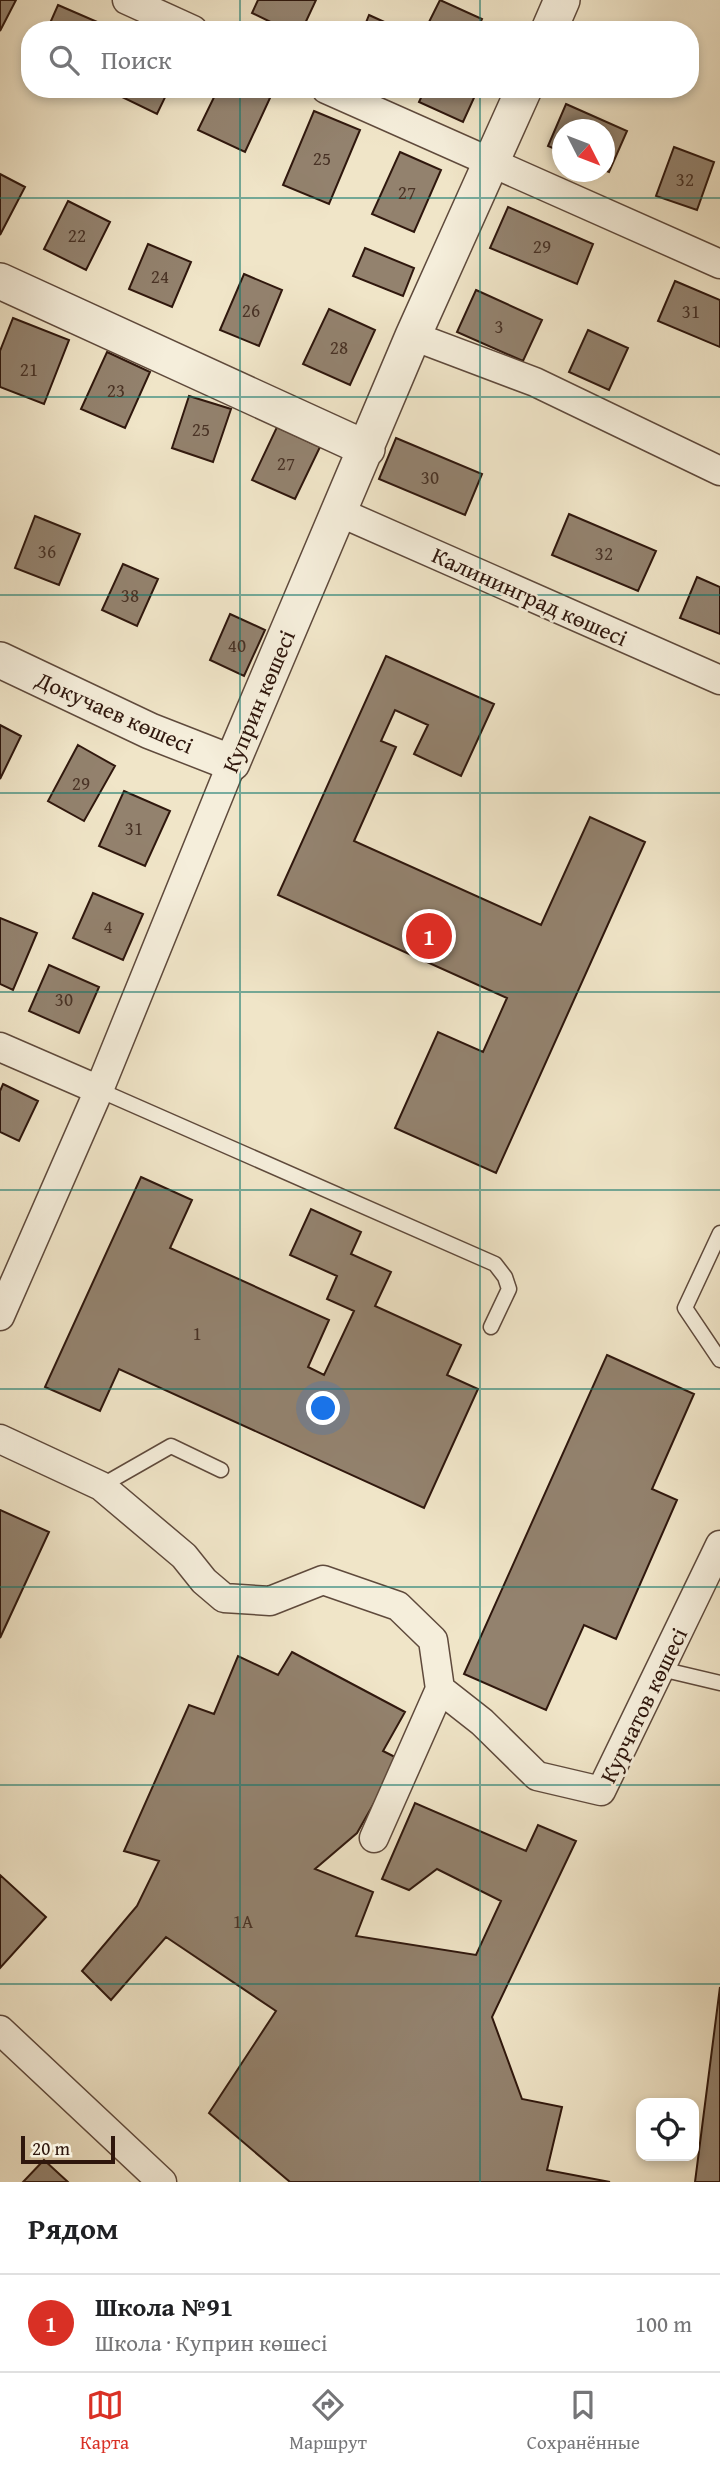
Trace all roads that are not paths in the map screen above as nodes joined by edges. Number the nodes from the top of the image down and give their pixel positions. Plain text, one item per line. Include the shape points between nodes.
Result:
1 (127, 0) edge
2 (562, 0) edge
3 (173, 21) edge
4 (553, 21) edge
5 (346, 98) edge
6 (520, 98) edge
7 (492, 164) junction
8 (720, 264) edge
9 (0, 281) edge
10 (413, 336) junction
11 (367, 449) junction
12 (720, 471) edge
13 (339, 512) junction
14 (0, 660) edge
15 (720, 680) edge
16 (232, 763) junction
17 (0, 1047) edge
18 (99, 1090) junction
19 (720, 1233) edge
20 (0, 1316) edge
21 (491, 1327) dead end
22 (720, 1360) edge
23 (0, 1439) edge
24 (221, 1469) dead end
25 (101, 1486) junction
26 (720, 1545) edge
27 (661, 1669) junction
28 (720, 1683) edge
29 (440, 1689) junction
30 (374, 1838) dead end
31 (0, 2030) edge
32 (162, 2182) edge

1 - 3 street
2 - 4 street
5 - 7 street
6 - 7 street, Куприн көшесі
7 - 8 street
7 - 10 street, Куприн көшесі
9 - 11 street
10 - 11 street, Куприн көшесі
10 - 12 street via 535,382
11 - 13 street, Куприн көшесі
13 - 15 street, Калининград көшесі
13 - 16 street, Куприн көшесі
14 - 16 street, Докучаев көшесі via 150,731
16 - 18 street, Куприн көшесі
17 - 18 street
18 - 20 street, Куприн көшесі
18 - 21 lane via 495,1264 509,1289
19 - 22 lane via 685,1308
23 - 25 street
24 - 25 lane via 171,1446
25 - 29 street via 184,1556 224,1598 270,1601 323,1580 398,1606 433,1640
26 - 27 street, Курчатов көшесі
27 - 28 lane
27 - 29 street, Курчатов көшесі via 601,1791 537,1776
29 - 30 street
31 - 32 street

